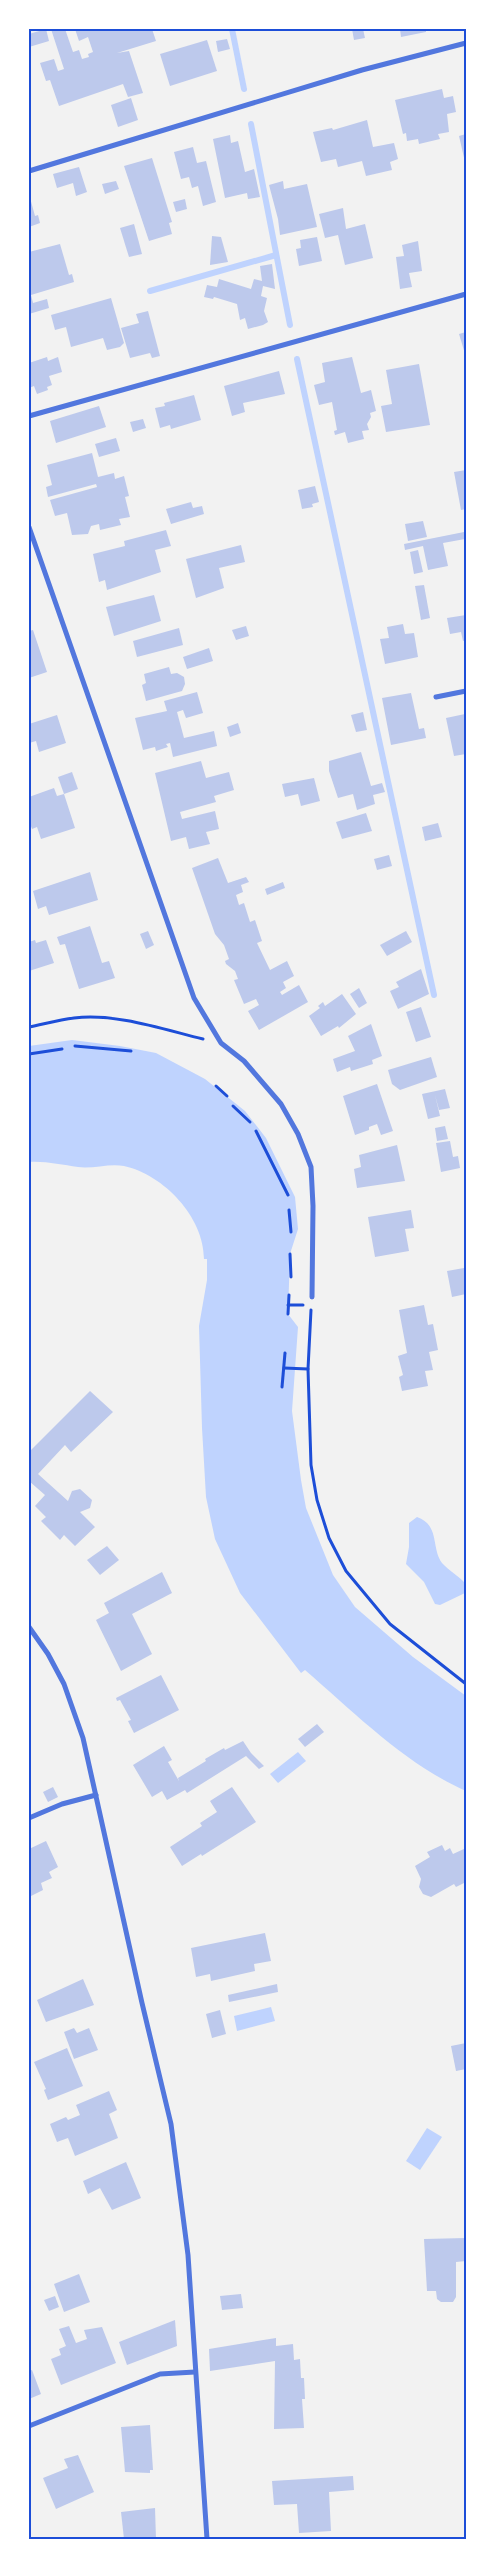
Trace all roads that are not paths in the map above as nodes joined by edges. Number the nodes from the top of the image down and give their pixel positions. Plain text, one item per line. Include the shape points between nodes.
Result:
1 (466, 42) edge
2 (29, 171) edge
3 (466, 294) edge
4 (29, 416) edge
5 (29, 527) edge
6 (466, 691) edge
7 (436, 697) dead end
8 (312, 1296) road end
9 (29, 1627) edge
10 (96, 1795) junction
11 (29, 1818) edge
12 (195, 2372) junction
13 (29, 2426) edge
14 (207, 2539) edge

1 - 2 street via 362,70
3 - 4 street
5 - 8 street via 194,998 221,1043 244,1061 281,1104 311,1167
6 - 7 street
9 - 10 street via 64,1684 83,1738
10 - 11 street via 62,1804
10 - 12 street via 172,2124 184,2211
12 - 13 street via 160,2374
12 - 14 street

